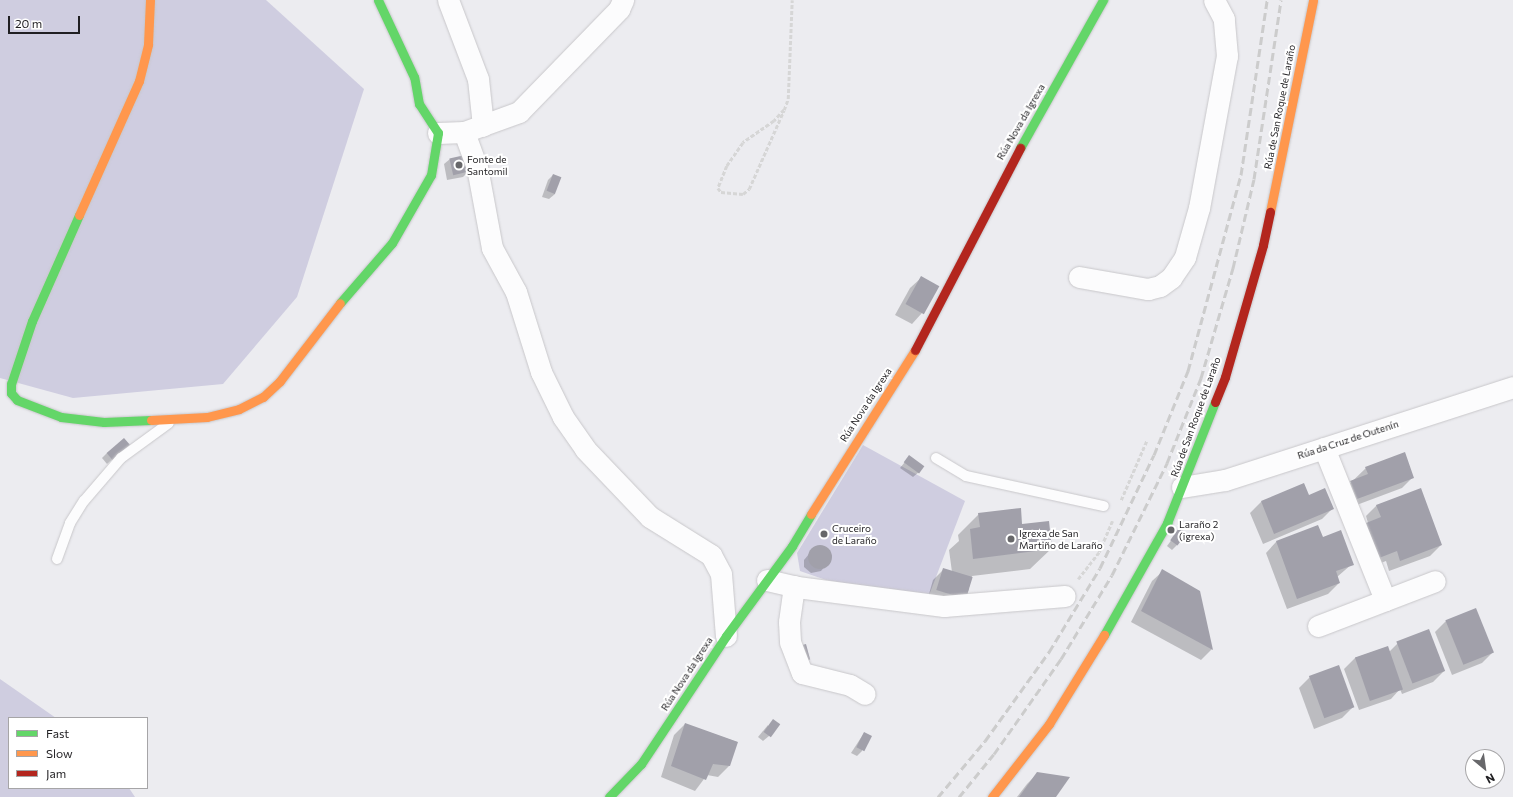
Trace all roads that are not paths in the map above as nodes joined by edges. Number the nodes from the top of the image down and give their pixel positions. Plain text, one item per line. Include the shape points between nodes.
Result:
1 (150, 0) edge
2 (378, 0) edge
3 (448, 0) edge
4 (623, 0) edge
5 (1103, 0) edge
6 (1214, 0) edge
7 (1313, 0) edge
8 (474, 129) junction
9 (438, 133) junction
10 (1079, 277) dead end
11 (1513, 387) edge
12 (176, 418) junction
13 (1324, 448) junction
14 (936, 458) dead end
15 (1182, 487) junction
16 (1104, 506) dead end
17 (57, 558) dead end
18 (767, 580) junction
19 (1434, 581) dead end
20 (794, 586) junction
21 (1065, 596) road end
22 (1385, 600) junction
23 (1318, 626) dead end
24 (726, 636) junction
25 (865, 694) dead end
26 (609, 797) edge
27 (992, 797) edge

1 - 12 street via 148,44 139,81 32,321 11,384 11,393 17,400 61,418 104,422
2 - 9 street via 414,77 419,104
3 - 8 street via 478,79
4 - 8 street via 618,9 519,112
5 - 18 street, Rúa Nova da Igrexa via 996,190 921,341 856,440 792,546
6 - 10 street via 1224,19 1227,56 1199,208 1185,257 1171,278 1160,286 1148,289
7 - 15 street, Rúa de San Roque de Laraño via 1263,245 1225,377
8 - 9 street
8 - 24 street via 476,167 492,248 516,292 541,372 585,449 650,517 711,555 721,574
9 - 12 street via 431,175 392,243 335,308 280,381 263,397 239,409 208,416
11 - 13 street, Rúa da Cruz de Outenín
12 - 17 lane via 121,458 84,501 70,523
13 - 15 street, Rúa da Cruz de Outenín via 1225,480
13 - 22 street
14 - 16 lane via 966,476
15 - 27 street, Rúa de San Roque de Laraño via 1167,523 1103,637 1049,724
18 - 20 street
18 - 24 street, Rúa Nova da Igrexa
19 - 22 street
20 - 21 street via 944,606
20 - 25 street via 789,622 790,642 802,673 850,685
22 - 23 street
24 - 26 street, Rúa Nova da Igrexa via 641,764

